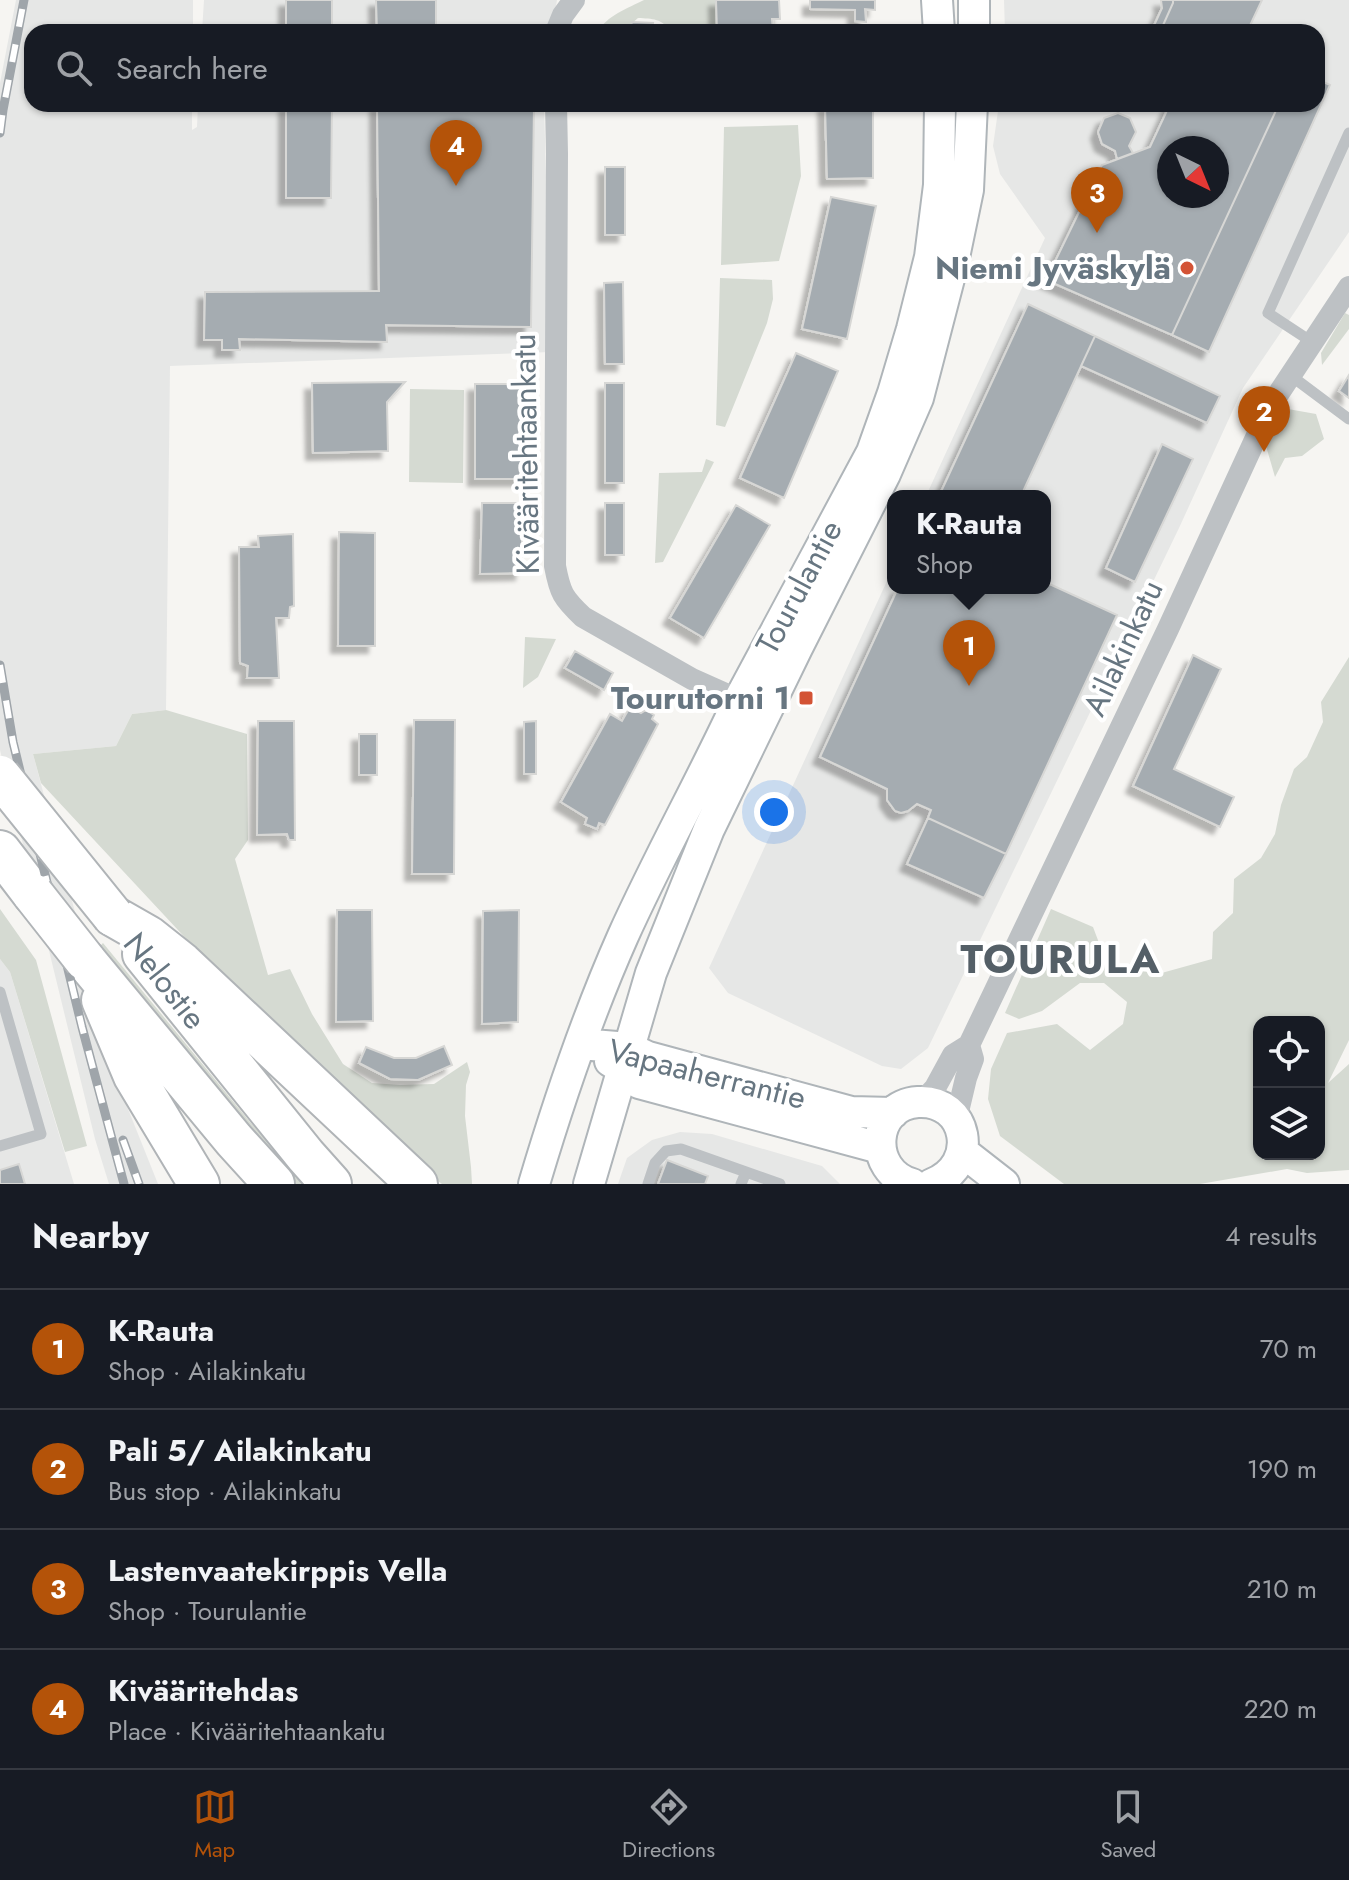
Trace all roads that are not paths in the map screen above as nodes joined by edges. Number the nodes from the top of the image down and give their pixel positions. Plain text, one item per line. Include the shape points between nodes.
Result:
1 (574, 0) edge
2 (937, 0) edge
3 (974, 0) edge
4 (559, 24) edge
5 (938, 24) edge
6 (974, 24) edge
7 (556, 112) edge
8 (940, 112) edge
9 (972, 112) edge
10 (1349, 133) edge
11 (1349, 287) edge
12 (1312, 342) junction
13 (1290, 375) junction
14 (1349, 419) edge
15 (739, 700) junction
16 (0, 776) edge
17 (0, 851) edge
18 (113, 916) junction
19 (85, 960) junction
20 (0, 992) edge
21 (580, 1044) junction
22 (969, 1045) junction
23 (626, 1059) junction
24 (676, 1094) junction
25 (922, 1102) junction
26 (893, 1113) junction
27 (956, 1120) junction
28 (0, 1146) edge
29 (600, 1146) junction
30 (963, 1152) junction
31 (892, 1171) edge
32 (743, 1178) edge
33 (198, 1182) edge
34 (944, 1183) edge
35 (274, 1184) edge
36 (331, 1184) edge
37 (417, 1184) edge
38 (534, 1184) edge
39 (589, 1184) edge
40 (648, 1184) edge
41 (780, 1184) edge
42 (1004, 1184) edge

1 - 4 street
2 - 5 main road
3 - 6 main road
7 - 15 street, Kivääritehtaankatu via 559,588 583,617
8 - 15 main road, Tourulantie via 939,185 930,257 893,393 872,452
9 - 23 main road, Tourulantie via 968,190 918,398 709,829 651,973
10 - 12 lane via 1268,313
11 - 12 street, Ailakinkatu
12 - 13 street, Ailakinkatu
13 - 14 lane
13 - 22 street, Ailakinkatu via 1252,444
15 - 21 main road, Tourulantie via 623,936
16 - 18 highway, Nelostie, bridge
17 - 19 highway, Nelostie, bridge
18 - 36 highway, Nelostie
18 - 37 highway via 182,963
19 - 33 highway via 134,1076
19 - 35 highway, Nelostie
20 - 28 lane via 41,1134
21 - 23 main road, Vapaaherrantie
21 - 38 main road, Tourulantie
22 - 25 street, Ailakinkatu via 953,1055
22 - 27 street, Ailakinkatu via 973,1059
23 - 24 main road, Vapaaherrantie via 639,1083
23 - 26 main road, Vapaaherrantie via 648,1057 851,1112
23 - 29 main road, Tourulantie
24 - 29 main road, Vapaaherrantie via 637,1106
24 - 31 main road, Vapaaherrantie via 844,1137
25 - 26 main road
25 - 27 main road via 936,1104
26 - 31 main road via 880,1135
27 - 30 main road
29 - 39 main road, Tourulantie
30 - 34 main road
30 - 42 main road
32 - 40 lane via 681,1149 666,1151
32 - 41 lane

